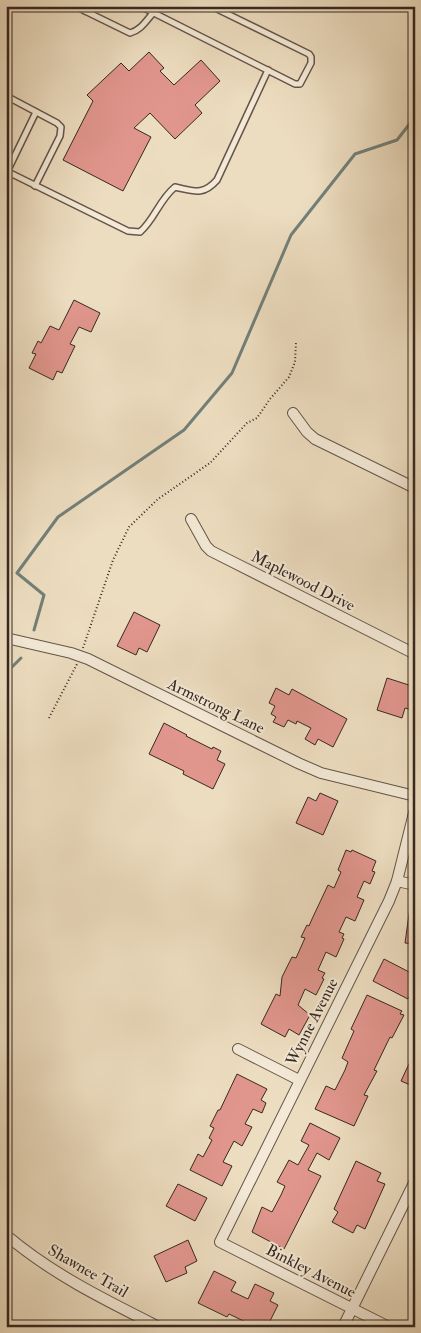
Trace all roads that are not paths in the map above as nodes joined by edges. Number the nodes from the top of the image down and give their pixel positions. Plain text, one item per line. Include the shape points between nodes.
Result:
1 (76, 6) edge
2 (140, 6) edge
3 (211, 6) edge
4 (86, 8) edge
5 (153, 12) junction
6 (268, 70) junction
7 (7, 98) edge
8 (36, 112) junction
9 (7, 172) edge
10 (35, 186) junction
11 (293, 414) dead end
12 (415, 488) edge
13 (191, 519) dead end
14 (6, 638) edge
15 (415, 654) edge
16 (415, 796) edge
17 (415, 809) edge
18 (411, 841) edge
19 (397, 881) junction
20 (415, 885) edge
21 (238, 1049) dead end
22 (299, 1080) junction
23 (415, 1181) edge
24 (6, 1235) edge
25 (220, 1242) joint
26 (352, 1308) junction
27 (159, 1327) edge
28 (343, 1327) edge
29 (389, 1327) edge

1 - 4 lane
2 - 5 lane
3 - 6 lane via 311,57 300,84
4 - 5 lane via 130,33 142,27
5 - 6 lane
6 - 10 lane via 217,180 210,188 199,192 175,187 161,200 148,225 140,232 128,231
7 - 8 lane
8 - 9 lane
8 - 10 lane via 61,127 60,136
9 - 10 lane
11 - 12 street via 315,438
13 - 15 street, Maplewood Drive via 211,551
14 - 16 street, Armstrong Lane via 80,656 310,768
17 - 18 street, Wynne Avenue
18 - 19 street, Wynne Avenue
19 - 20 street
19 - 22 street, Wynne Avenue
21 - 22 street
22 - 25 street, Wynne Avenue
23 - 26 street
24 - 27 street, Shawnee Trail via 85,1290
25 - 26 street, Binkley Avenue
26 - 28 street
26 - 29 street, Binkley Avenue

